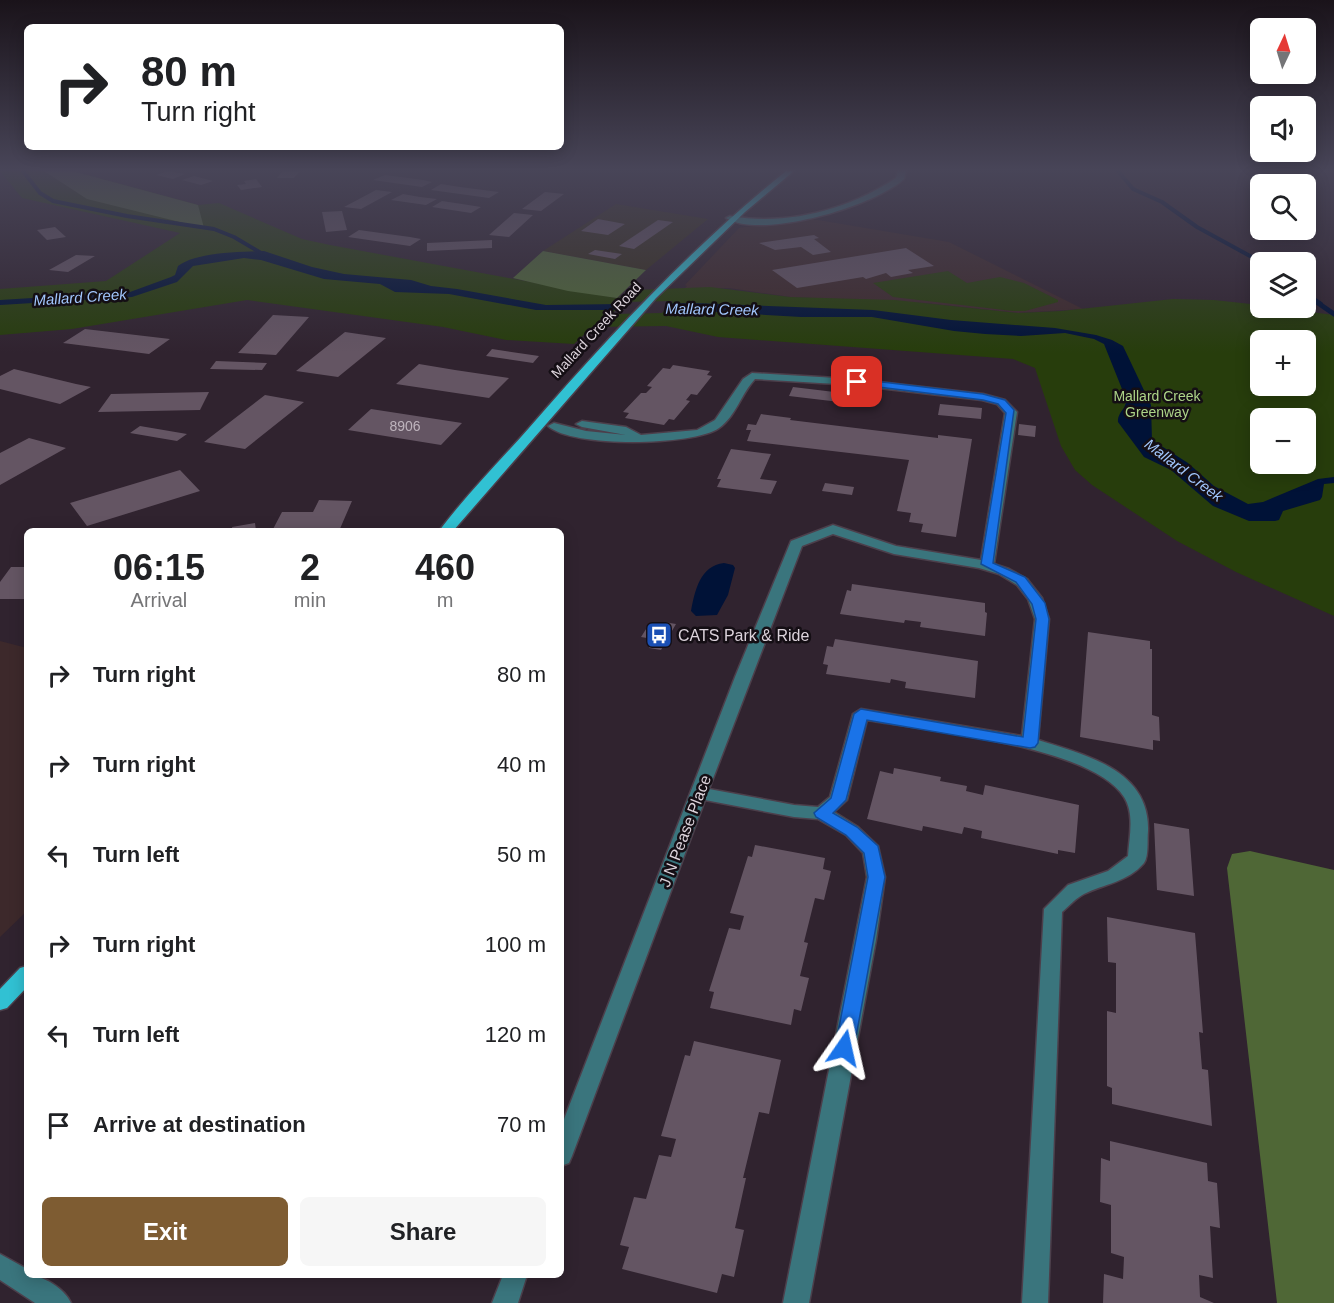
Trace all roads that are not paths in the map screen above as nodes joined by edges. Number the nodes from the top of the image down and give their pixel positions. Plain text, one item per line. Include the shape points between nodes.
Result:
1 (717, 232) edge
2 (541, 424) junction
3 (449, 528) edge
4 (987, 564) junction
5 (1030, 743) junction
6 (700, 793) junction
7 (822, 813) junction
8 (24, 977) edge
9 (0, 1002) edge
10 (564, 1148) edge
11 (0, 1266) edge
12 (514, 1278) edge
13 (58, 1303) edge
14 (505, 1303) edge
15 (796, 1303) edge
16 (1035, 1303) edge

1 - 2 main road, Mallard Creek Road via 577,378
2 - 3 main road, Mallard Creek Road
2 - 4 street via 564,432 616,440 701,432 714,427 727,414 752,376 853,382 1001,402 1011,412
4 - 5 street via 1021,579 1041,610
4 - 6 street, J N Pease Place via 895,550 832,529 796,544
5 - 7 street via 861,714 838,800
5 - 16 street via 1075,758 1116,780 1132,792 1137,806 1137,859 1115,876 1075,890 1053,909
6 - 7 street
6 - 10 street, J N Pease Place
7 - 15 street via 852,831 872,851 876,877
8 - 9 main road
11 - 13 street
12 - 14 street

